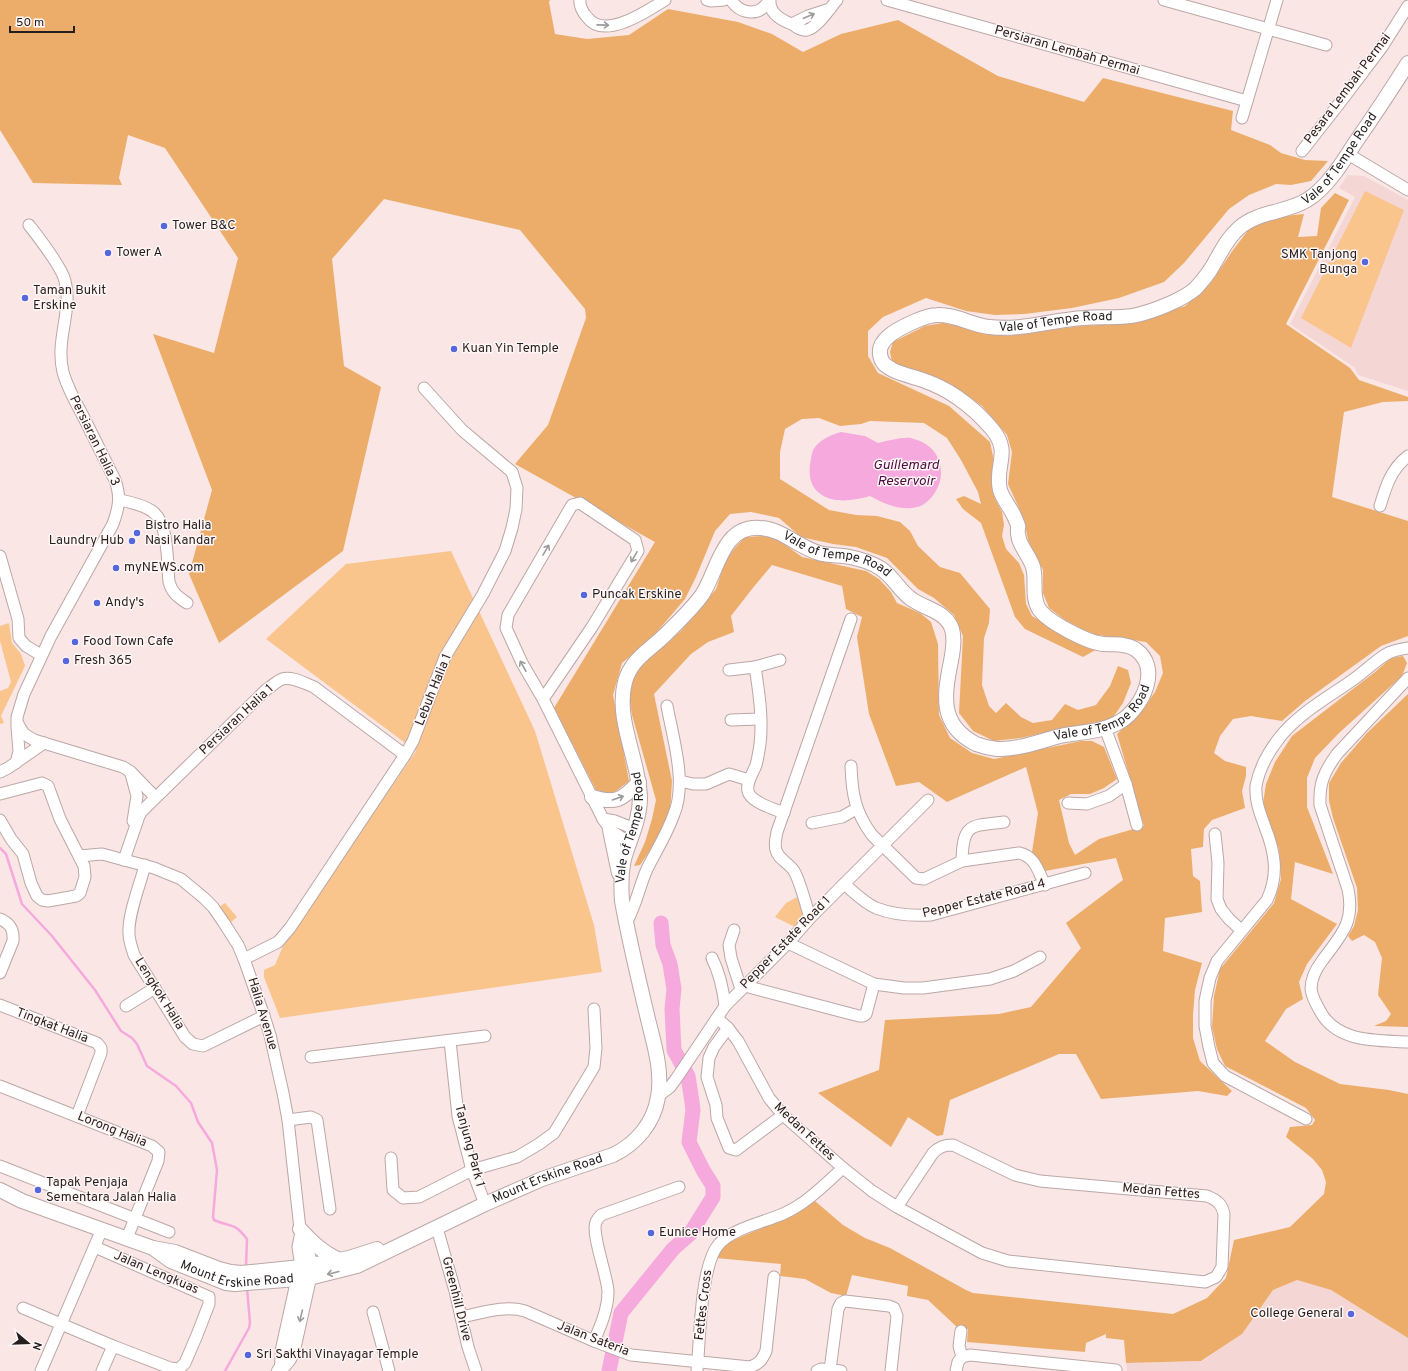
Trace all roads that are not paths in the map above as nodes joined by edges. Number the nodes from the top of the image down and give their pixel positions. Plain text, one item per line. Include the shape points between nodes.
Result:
1 (580, 0) edge
2 (665, 0) edge
3 (706, 0) edge
4 (724, 0) edge
5 (731, 0) edge
6 (769, 0) edge
7 (837, 0) edge
8 (887, 0) edge
9 (1164, 0) edge
10 (1276, 0) edge
11 (1408, 6) edge
12 (1268, 29) junction
13 (1326, 45) dead end
14 (1408, 63) edge
15 (1247, 101) junction
16 (1242, 118) dead end
17 (1302, 151) dead end
18 (1348, 154) junction
19 (1408, 190) edge
20 (29, 225) dead end
21 (424, 388) dead end
22 (1408, 456) edge
23 (120, 500) junction
24 (1380, 506) dead end
25 (0, 556) edge
26 (187, 603) dead end
27 (852, 619) dead end
28 (1408, 648) edge
29 (42, 655) junction
30 (780, 660) dead end
31 (755, 667) junction
32 (729, 670) dead end
33 (1408, 678) edge
34 (543, 699) junction
35 (667, 706) dead end
36 (17, 717) junction
37 (760, 719) junction
38 (731, 720) dead end
39 (1105, 728) junction
40 (44, 743) junction
41 (405, 754) junction
42 (16, 763) junction
43 (850, 766) dead end
44 (0, 772) edge
45 (131, 772) junction
46 (749, 780) junction
47 (680, 781) junction
48 (639, 782) junction
49 (1126, 784) junction
50 (0, 794) edge
51 (155, 797) junction
52 (592, 797) junction
53 (928, 800) dead end
54 (1068, 803) dead end
55 (856, 809) junction
56 (784, 813) junction
57 (0, 820) edge
58 (1004, 822) dead end
59 (812, 823) dead end
60 (606, 825) junction
61 (1137, 825) dead end
62 (133, 834) junction
63 (1216, 834) dead end
64 (633, 835) junction
65 (883, 845) junction
66 (79, 856) junction
67 (124, 860) junction
68 (962, 861) junction
69 (145, 865) junction
70 (1085, 873) dead end
71 (621, 881) junction
72 (844, 884) junction
73 (1045, 885) junction
74 (810, 918) junction
75 (0, 919) edge
76 (626, 922) junction
77 (734, 930) dead end
78 (1241, 930) junction
79 (788, 943) junction
80 (1040, 957) dead end
81 (712, 958) dead end
82 (244, 959) junction
83 (0, 973) edge
84 (874, 984) junction
85 (155, 988) junction
86 (743, 988) junction
87 (0, 1005) edge
88 (126, 1006) dead end
89 (725, 1006) junction
90 (594, 1009) dead end
91 (264, 1016) junction
92 (717, 1018) junction
93 (728, 1028) junction
94 (485, 1036) dead end
95 (450, 1040) junction
96 (1408, 1042) edge
97 (311, 1057) dead end
98 (0, 1086) edge
99 (658, 1096) junction
100 (783, 1115) junction
101 (77, 1116) junction
102 (1306, 1119) dead end
103 (288, 1120) junction
104 (391, 1158) dead end
105 (0, 1166) edge
106 (842, 1168) junction
107 (472, 1170) junction
108 (679, 1187) dead end
109 (0, 1190) edge
110 (0, 1198) edge
111 (22, 1201) junction
112 (485, 1204) junction
113 (897, 1207) junction
114 (330, 1209) dead end
115 (135, 1218) junction
116 (437, 1228) junction
117 (102, 1229) junction
118 (301, 1231) junction
119 (169, 1232) dead end
120 (127, 1238) junction
121 (414, 1238) junction
122 (95, 1248) junction
123 (339, 1260) junction
124 (305, 1272) junction
125 (774, 1277) dead end
126 (23, 1308) dead end
127 (374, 1312) dead end
128 (461, 1317) junction
129 (62, 1324) junction
130 (961, 1331) dead end
131 (598, 1343) junction
132 (113, 1346) junction
133 (962, 1357) junction
134 (698, 1367) edge
135 (281, 1368) edge
136 (45, 1370) edge
137 (836, 1370) edge
138 (1116, 1370) dead end
139 (102, 1371) edge
140 (389, 1371) edge
141 (476, 1371) edge
142 (817, 1371) edge
143 (891, 1371) edge
144 (956, 1371) edge

1 -> 2 street via 586,16 592,24 600,27 637,17
3 - 4 street
5 - 6 street via 733,4 748,12 760,11
6 - 7 street via 775,15 806,30 815,27
8 - 15 street, Persiaran Lembah Permai
9 - 12 street
10 - 12 street
11 - 17 street, Pesara Lembah Permai via 1382,47
12 - 13 street
12 - 15 street
14 - 18 main road, Vale of Tempe Road
15 - 16 street
18 - 19 street
18 - 39 main road, Vale of Tempe Road via 1316,194 1304,202 1264,214 1237,230 1228,239 1196,288 1164,306 1135,316 1084,318 1020,328 981,326 933,314 890,335 882,345 881,360 886,366 935,384 954,394 988,425 1002,443 999,482 1001,494 1015,517 1019,538 1032,565 1035,598 1046,618 1093,642 1120,644 1133,648 1146,662 1148,684 1144,695 1128,716
20 - 23 street, Persiaran Halia 3 via 62,272 65,281 67,304 60,355 63,372 115,480
21 - 41 street, Lebuh Halia 1 via 462,430 512,472 517,488 516,509 505,551 483,594 445,657 413,741
22 - 24 street via 1399,463 1389,479
23 - 26 street via 146,508 156,514 161,521 171,588
23 - 29 street, Persiaran Halia 3 via 113,524 57,623
25 - 29 street via 18,619 19,638 26,646
27 - 56 street
28 - 78 street via 1386,654 1301,717 1281,737 1269,754 1256,786 1256,805 1268,836 1275,873 1266,900
29 - 36 street, Persiaran Halia 3 via 22,698
30 - 31 street
31 - 32 street
31 - 37 street
33 - 96 street via 1337,754 1322,779 1319,792 1320,806 1351,901 1344,930 1315,971 1311,989 1323,1017 1339,1031 1360,1038
34 -> 34 street via 506,628 508,615 572,505 580,503 635,540 638,551 592,627
34 - 52 street
35 - 47 street
36 - 40 street via 20,730 24,734
36 - 42 street, Persiaran Halia 3 via 19,751
37 - 38 street
37 - 46 street via 760,743
39 - 48 main road, Vale of Tempe Road via 1004,749 988,748 970,740 952,723 947,712 946,696 953,637 946,620 914,602 890,574 874,565 851,557 815,552 773,530 750,528 734,535 721,554 711,579 698,600 665,636 639,656 630,667 622,695 623,708
39 - 49 street
40 - 42 street
40 - 45 street via 118,764
41 - 51 street, Persiaran Halia 1 via 314,687 291,679 281,680 267,689
41 - 82 street, Lebuh Halia 1 via 290,928 278,942
42 - 44 street
43 - 55 street
45 - 51 street
45 - 62 street via 137,796
46 - 47 street via 729,774 706,784
46 - 56 street via 748,791 752,799
47 - 76 street via 675,813 641,883 633,912
52 -> 48 main road via 615,801 629,793
48 - 64 main road, Vale of Tempe Road via 640,805
49 - 54 street via 1109,796 1087,804
49 - 61 street
50 - 66 street via 42,783 48,786 60,819
51 - 62 street, Persiaran Halia 1 via 142,811
52 - 60 street
53 - 65 street, Pepper Estate Road 1
55 - 59 street via 842,817
55 - 65 street via 869,832
56 - 74 street via 775,842 776,850 778,856 795,872
57 - 66 street via 23,854 31,883 37,896 42,900 60,900 80,893 85,876
58 - 68 street via 975,825 968,830 964,838
60 - 64 street via 617,836
60 - 71 main road
62 - 67 street, Persiaran Halia 1
63 - 78 street via 1217,900 1229,919
64 - 71 main road, Vale of Tempe Road
65 - 68 street via 916,878 924,879
65 - 72 street, Pepper Estate Road 1
66 - 67 street, Halia Avenue via 102,854
67 - 69 street, Halia Avenue
68 - 73 street via 1027,855 1032,859
69 - 82 street, Halia Avenue via 181,879 204,898 224,922
69 - 85 street, Lengkok Halia via 130,919 129,935 134,955
70 - 73 street, Pepper Estate Road 4
71 - 76 main road, Vale of Tempe Road
72 - 73 street, Pepper Estate Road 4 via 876,908 914,916 931,915
72 - 74 street, Pepper Estate Road 1
74 - 79 street, Pepper Estate Road 1
75 - 83 street via 8,922 14,936
76 - 99 main road, Vale of Tempe Road via 657,1062 660,1082
77 - 86 street via 729,945 731,958
78 - 102 street via 1217,961 1205,1001 1205,1026 1213,1063 1225,1076
79 - 84 street
79 - 86 street, Pepper Estate Road 1
80 - 84 street via 1014,971 990,979 923,988
81 - 89 street via 722,984
82 - 91 street, Halia Avenue
84 - 86 street via 866,1014 863,1016
85 - 88 street
85 - 91 street, Lengkok Halia via 185,1037 197,1046 207,1044
86 - 89 street, Pepper Estate Road 1
87 - 101 street, Tingkat Halia via 97,1043 101,1048
89 - 92 street, Pepper Estate Road 1
90 - 107 street via 594,1067 554,1133 517,1157
91 - 103 street, Halia Avenue
92 - 93 street, Medan Fettes
92 - 99 street, Pepper Estate Road 1 via 688,1064 670,1087
93 - 100 street, Medan Fettes via 738,1041 769,1098
93 - 100 street via 709,1058 707,1077 716,1105 717,1118 729,1148 736,1150
94 - 95 street
95 - 97 street
95 - 107 street, Tanjung Park 1 via 458,1116
98 - 101 street, Lorong Halia
99 - 112 main road, Mount Erskine Road via 647,1125 635,1141 622,1150 542,1179
100 - 106 street, Medan Fettes
101 - 115 street, Lorong Halia via 152,1146 159,1152 158,1161
103 - 114 street via 311,1117 317,1120
103 - 118 street, Halia Avenue
104 - 107 street via 393,1190 403,1198 419,1197
105 - 115 street
106 - 113 street, Medan Fettes
106 - 134 street, Fettes Cross via 798,1206 747,1227 719,1243 707,1269
107 - 112 street, Tanjung Park 1
108 - 131 street via 601,1215 596,1222 594,1231 608,1290
109 - 111 main road, Mount Erskine Road
110 - 111 main road, Mount Erskine Road
111 - 117 main road, Mount Erskine Road
112 - 116 main road, Mount Erskine Road
113 - 113 street, Medan Fettes via 982,1253 1008,1261 1205,1282 1216,1277 1222,1267 1224,1214 1223,1207 1213,1198 1025,1178 1009,1173 953,1145 939,1147 933,1153
115 - 119 street
115 - 120 street, Lorong Halia
116 - 121 main road, Mount Erskine Road
116 - 128 street, Greenhill Drive
117 - 120 main road, Mount Erskine Road
117 - 122 street
118 - 123 main road via 323,1252
118 - 124 street, Halia Avenue via 298,1246
120 - 124 main road, Mount Erskine Road via 153,1248 171,1261 226,1283 247,1278
121 - 123 main road, Mount Erskine Road
121 -> 124 main road, Mount Erskine Road via 357,1266
122 - 129 street
122 - 132 street, Jalan Lengkuas via 209,1297 209,1304 185,1364 179,1369 170,1368
123 - 124 main road, Mount Erskine Road
124 - 135 main road via 293,1350
125 - 134 street, Jalan Sateria via 766,1351 758,1365
126 - 129 street
127 - 140 street
128 - 131 street, Jalan Sateria via 515,1308
128 - 141 street, Greenhill Drive
129 - 132 street
129 - 136 street
130 - 133 street via 959,1346
131 - 134 street, Jalan Sateria via 631,1355
132 - 139 street
133 - 138 street via 970,1355
133 - 144 street
137 - 142 street
137 - 143 street via 838,1310 845,1301 894,1308 897,1316

